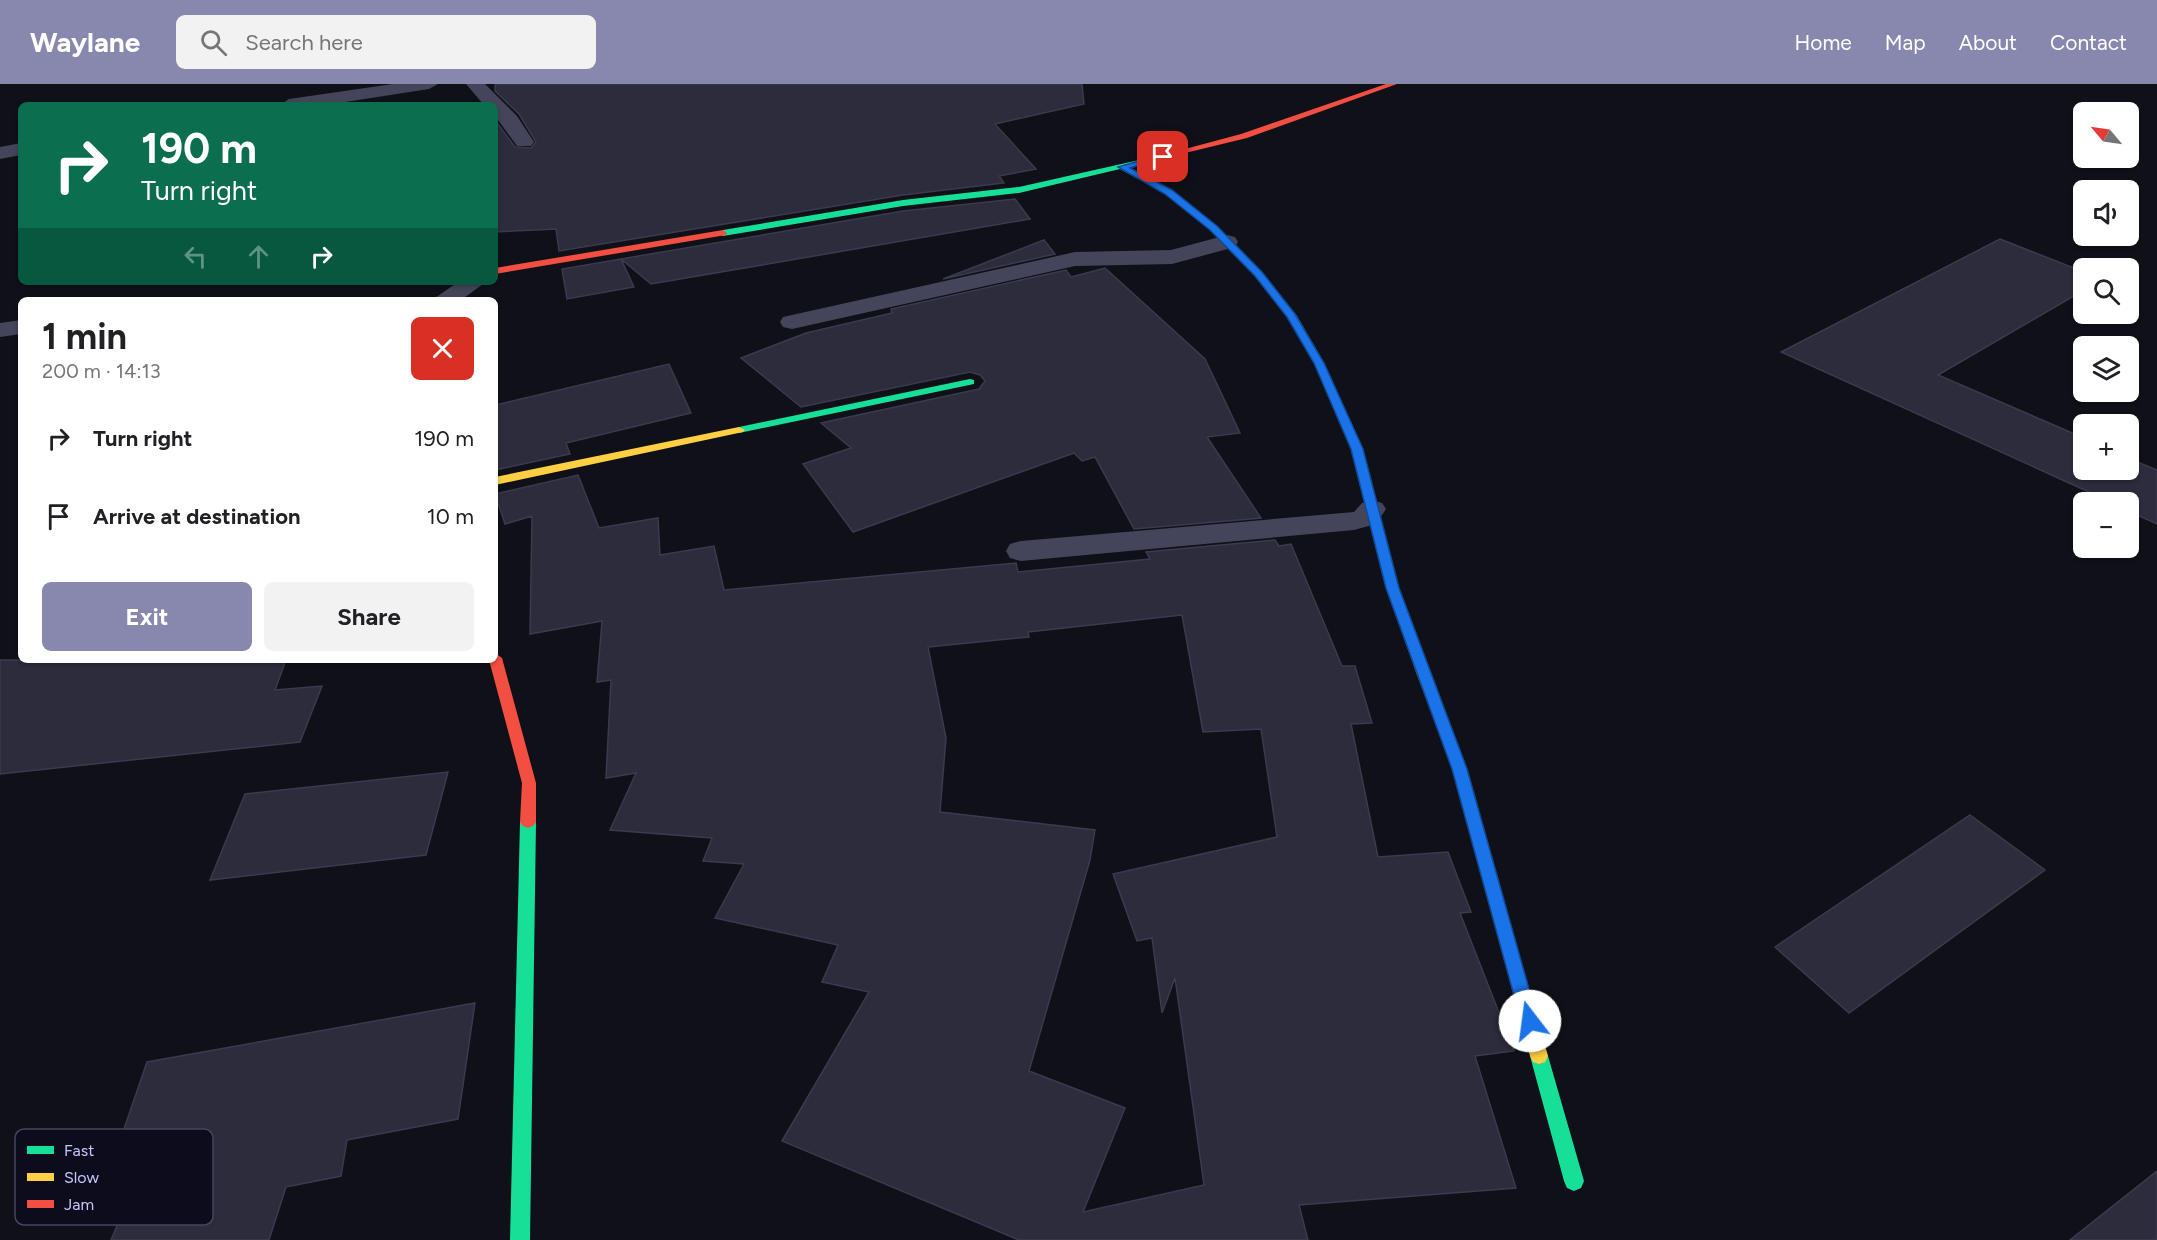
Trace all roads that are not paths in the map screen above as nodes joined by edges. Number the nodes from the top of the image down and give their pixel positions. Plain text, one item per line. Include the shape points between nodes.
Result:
1 (429, 84) edge
2 (475, 84) edge
3 (1393, 84) edge
4 (309, 102) edge
5 (491, 102) edge
6 (498, 109) edge
7 (524, 142) dead end
8 (18, 150) edge
9 (0, 153) edge
10 (1122, 167) junction
11 (1227, 242) junction
12 (498, 271) edge
13 (469, 285) edge
14 (449, 297) edge
15 (792, 322) dead end
16 (18, 327) edge
17 (0, 330) edge
18 (970, 382) dead end
19 (498, 480) edge
20 (1372, 509) junction
21 (1021, 551) dead end
22 (496, 663) edge
23 (1574, 1181) dead end
24 (520, 1240) edge

1 - 4 street
2 - 5 street
3 - 10 street via 1244,136
6 - 7 street
8 - 9 street
10 - 11 street via 1168,192
10 - 12 street via 1019,190 903,203
11 - 15 street via 1172,257 1075,259
11 - 20 street via 1292,316 1319,363 1357,449
13 - 14 street
16 - 17 street
18 - 19 street
20 - 21 street via 1366,518 1354,521
20 - 23 street via 1392,588 1460,769
22 - 24 street via 529,783

